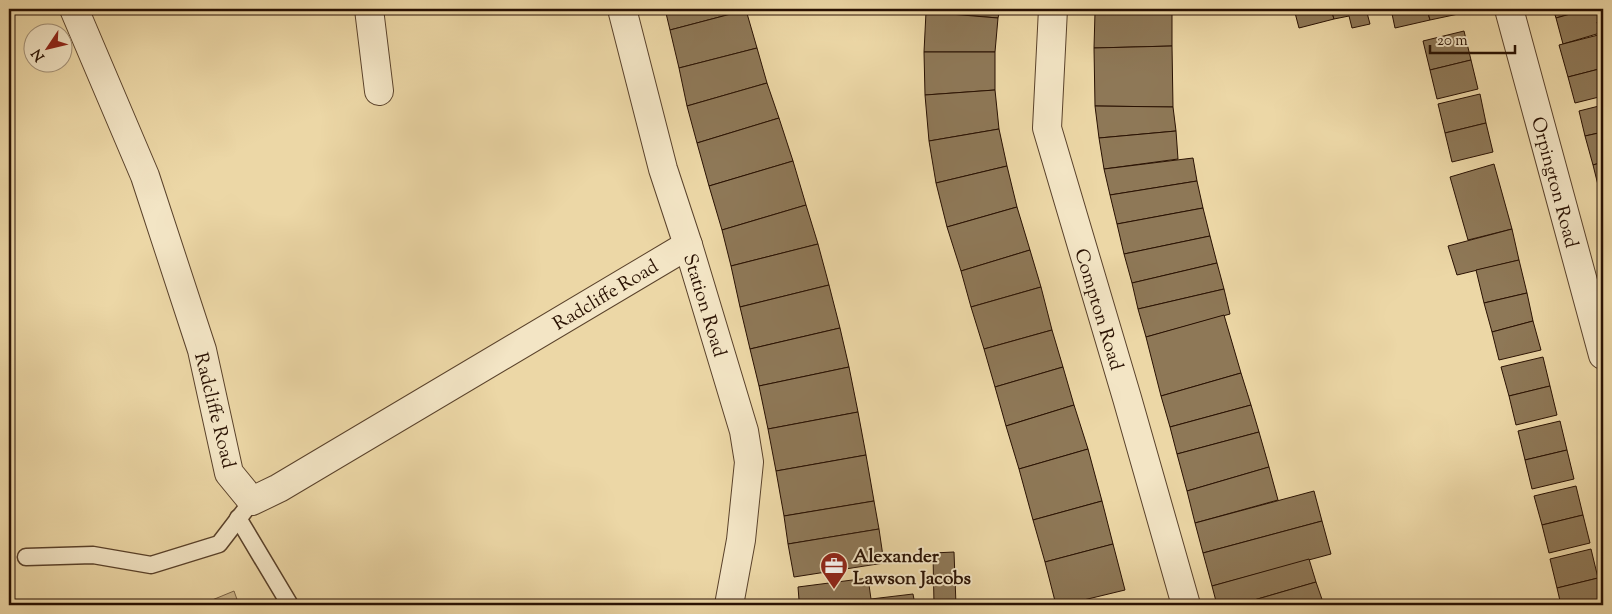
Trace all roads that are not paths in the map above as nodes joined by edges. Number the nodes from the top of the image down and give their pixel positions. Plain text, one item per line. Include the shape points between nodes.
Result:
1 (74, 9) edge
2 (369, 9) edge
3 (622, 9) edge
4 (1053, 9) edge
5 (1509, 9) edge
6 (379, 91) dead end
7 (688, 245) junction
8 (1603, 354) edge
9 (245, 510) junction
10 (26, 557) dead end
11 (290, 605) edge
12 (729, 605) edge
13 (1186, 605) edge

1 - 9 street, Radcliffe Road via 145,176 202,350 229,473
2 - 6 street
3 - 7 street, Station Road via 663,169
4 - 13 street, Compton Road via 1047,128
5 - 8 street, Orpington Road
7 - 9 street, Radcliffe Road
7 - 12 street, Station Road via 744,431 749,462 741,540
9 - 10 lane via 219,544 151,565 93,555
9 - 11 lane

